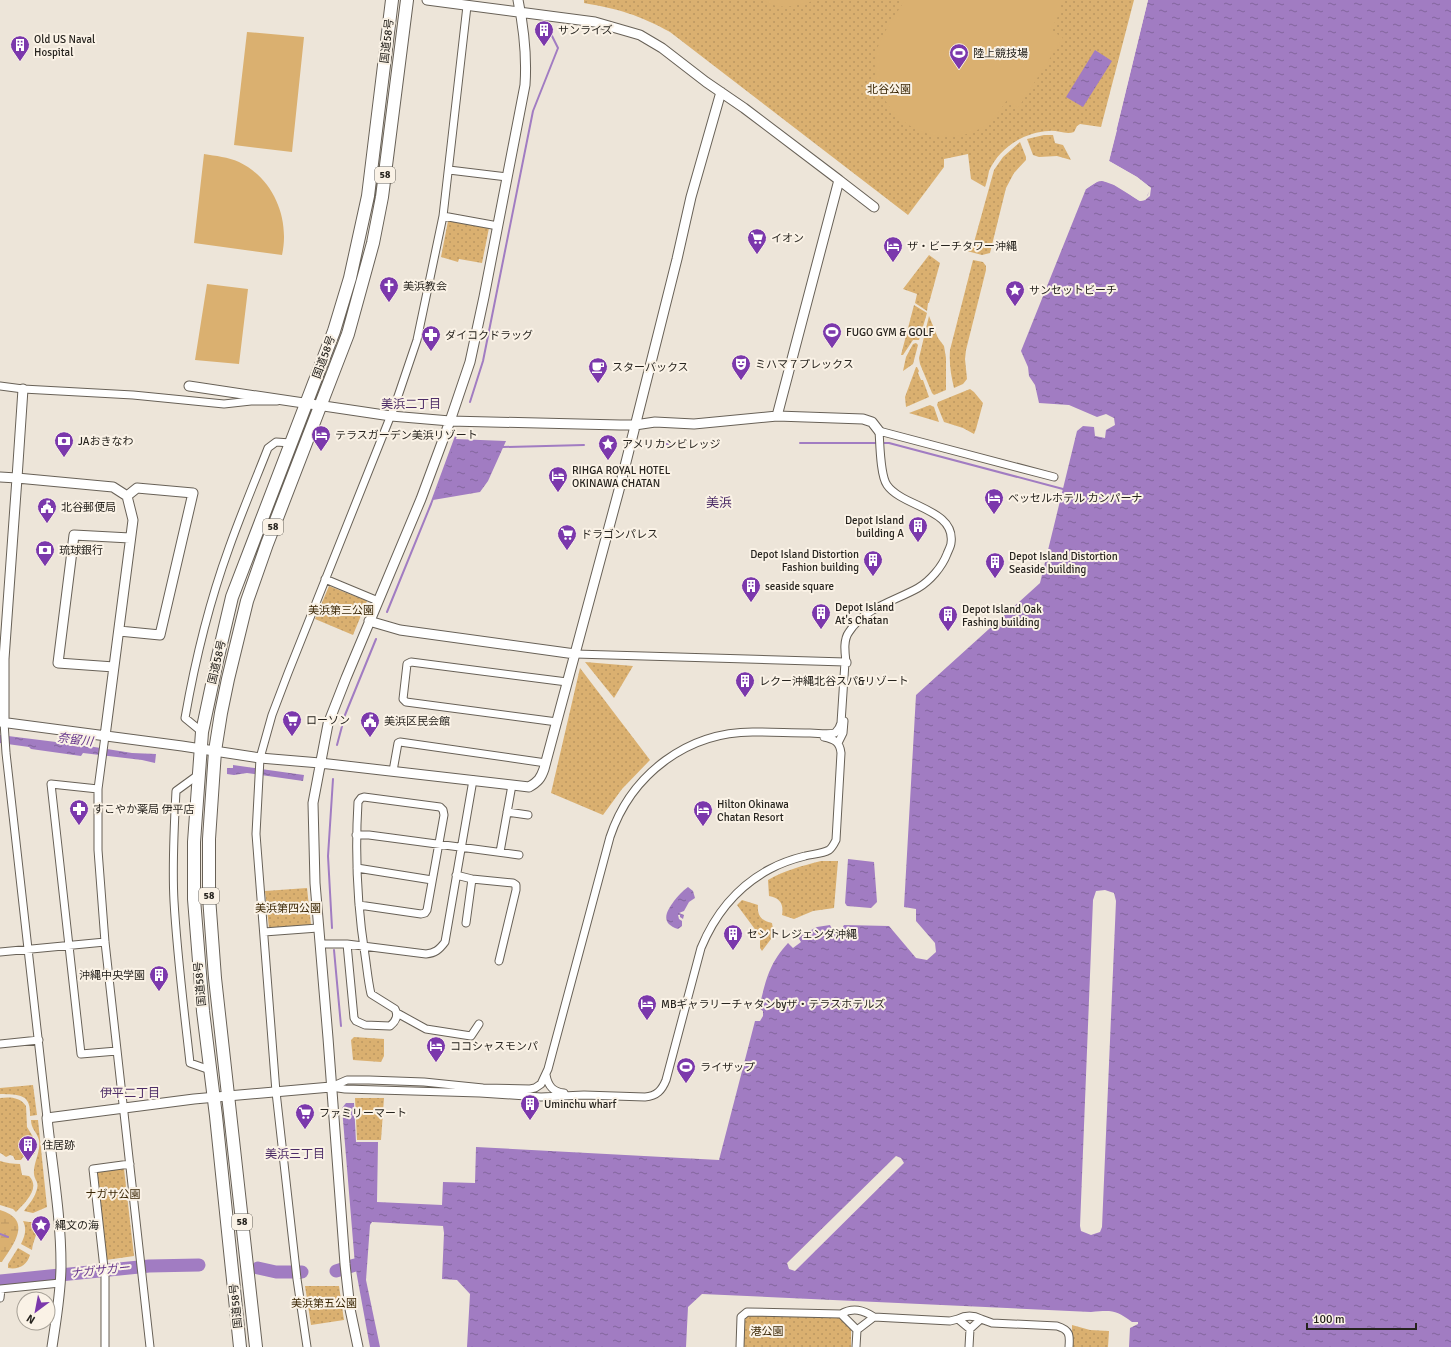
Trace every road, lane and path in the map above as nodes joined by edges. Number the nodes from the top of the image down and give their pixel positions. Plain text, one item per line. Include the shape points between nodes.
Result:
1 (392, 0) edge
2 (407, 0) edge
3 (427, 0) edge
4 (518, 0) edge
5 (467, 6) junction
6 (520, 12) junction
7 (720, 92) junction
8 (449, 170) junction
9 (508, 177) junction
10 (838, 180) junction
11 (874, 207) dead end
12 (443, 216) junction
13 (498, 226) junction
14 (0, 386) edge
15 (189, 386) dead end
16 (24, 389) junction
17 (287, 401) junction
18 (306, 403) junction
19 (321, 406) junction
20 (391, 416) junction
21 (777, 416) junction
22 (450, 421) junction
23 (636, 425) junction
24 (879, 431) junction
25 (291, 443) junction
26 (0, 477) edge
27 (1054, 477) dead end
28 (17, 478) junction
29 (126, 496) junction
30 (130, 538) junction
31 (325, 579) junction
32 (378, 601) junction
33 (369, 621) junction
34 (119, 631) junction
35 (575, 654) junction
36 (2, 659) edge
37 (846, 662) junction
38 (114, 667) junction
39 (567, 682) junction
40 (2, 722) edge
41 (556, 722) junction
42 (202, 732) junction
43 (795, 734) junction
44 (104, 736) junction
45 (838, 743) junction
46 (201, 749) junction
47 (215, 751) junction
48 (260, 758) junction
49 (320, 763) junction
50 (546, 763) junction
51 (393, 771) junction
52 (198, 776) junction
53 (472, 780) junction
54 (512, 785) junction
55 (98, 789) junction
56 (507, 812) junction
57 (528, 815) dead end
58 (356, 835) junction
59 (438, 845) junction
60 (461, 848) junction
61 (500, 852) junction
62 (519, 855) dead end
63 (357, 868) junction
64 (456, 875) junction
65 (472, 879) junction
66 (432, 880) junction
67 (358, 906) junction
68 (466, 923) dead end
69 (318, 928) junction
70 (264, 932) junction
71 (105, 942) junction
72 (320, 944) junction
73 (347, 944) junction
74 (68, 945) junction
75 (363, 945) junction
76 (28, 950) junction
77 (0, 952) edge
78 (499, 961) dead end
79 (397, 1013) junction
80 (480, 1024) dead end
81 (39, 1040) junction
82 (0, 1044) edge
83 (117, 1051) junction
84 (210, 1070) junction
85 (546, 1075) junction
86 (331, 1087) junction
87 (276, 1092) junction
88 (582, 1095) junction
89 (228, 1096) junction
90 (213, 1098) junction
91 (124, 1107) junction
92 (47, 1118) junction
93 (130, 1164) junction
94 (60, 1283) junction
95 (0, 1289) edge
96 (0, 1298) edge
97 (841, 1314) junction
98 (874, 1316) junction
99 (958, 1319) junction
100 (981, 1319) junction
101 (970, 1329) junction
102 (857, 1330) junction
103 (52, 1347) edge
104 (105, 1347) edge
105 (150, 1347) edge
106 (240, 1347) edge
107 (256, 1347) edge
108 (307, 1347) edge
109 (358, 1347) edge
110 (740, 1347) edge
111 (856, 1347) edge
112 (969, 1347) edge
113 (1069, 1347) edge

1 - 18 highway, 国道58号 / 58 via 368,196 359,239 334,331
2 - 19 highway, 国道58号 / 58 via 382,197 373,243 348,334
3 - 5 street
4 - 6 street
5 - 6 street
5 - 8 street
6 - 7 street via 596,22 640,36 662,48
6 - 9 street via 526,52 525,85
7 - 10 street
7 - 23 street via 690,197
8 - 9 street
8 - 12 street
9 - 13 street
10 - 11 street
10 - 21 street
12 - 13 street
12 - 20 street via 417,340
13 - 22 street via 470,362
14 - 16 street
15 - 17 street
16 - 17 street via 133,395 224,404
16 - 28 street
17 - 18 street
18 - 19 street
18 - 25 highway, 国道58号 / 58
19 - 20 street
19 - 47 highway, 国道58号 / 58 via 247,601 228,680
20 - 22 street
20 - 31 street
21 - 23 street via 694,424 655,422
21 - 24 street via 863,419 872,422
22 - 23 street
22 - 32 street via 421,499
23 - 35 street
24 - 27 street
24 - 37 street via 880,457 886,484 899,495 941,517 948,525 951,543 944,562 919,588 887,602 863,617 848,633
25 - 42 highway, 国道58号 / 58 via 232,597
25 - 42 street via 276,442 268,448 214,593 191,681 185,718
26 - 28 street
28 - 29 street via 112,488
28 - 36 street
29 - 30 street via 132,520
29 - 34 street via 137,488 193,493 160,635
30 - 34 street
30 - 38 street via 74,535 58,663
31 - 32 street
31 - 48 street via 275,708
32 - 33 street
33 - 35 street via 400,630
33 - 49 street via 328,724
34 - 38 street
35 - 37 street
35 - 39 street
36 - 40 street
37 - 43 street via 839,728 831,734
37 - 45 street via 844,732
38 - 44 street
39 - 41 street
39 - 41 street via 411,662 407,664 403,698 406,702
40 - 44 street
40 - 76 street
41 - 50 street
42 - 46 highway, 国道58号 / 58
43 - 45 street via 828,738
43 - 85 street via 740,732 703,740 666,760 632,793 618,816 610,837
44 - 46 street
44 - 55 street
45 - 88 street via 841,749 838,833 834,844 827,851 791,860 765,872 740,890 719,914 701,948 662,1088 655,1095 645,1097
46 - 47 street
46 - 52 highway, 国道58号 / 58
47 - 48 street
47 - 89 highway, 国道58号 / 58 via 209,840 209,896
48 - 49 street
48 - 70 street via 256,834
49 - 51 street
49 - 69 street via 313,803
50 - 51 street via 400,742
50 - 54 street via 541,778 536,783 529,787
51 - 53 street
52 - 84 highway, 国道58号 / 58 via 194,899
52 - 84 street via 176,791 173,841 174,900 190,1063
53 - 54 street
53 - 60 street
54 - 56 street
55 - 71 street via 98,850
55 - 74 street via 51,784
56 - 57 street
56 - 61 street
58 - 59 street
58 - 59 street via 360,798 440,807 444,815
58 - 63 street
59 - 60 street
59 - 66 street
60 - 61 street
60 - 64 street
61 - 62 street
63 - 66 street
63 - 67 street
64 - 65 street
64 - 75 street via 445,942 434,953
65 - 68 street
65 - 78 street via 516,885
66 - 67 street via 425,914
67 - 75 street
69 - 70 street
69 - 72 street
70 - 87 street
71 - 74 street
71 - 83 street
72 - 73 street
72 - 86 street
73 - 75 street
73 - 79 street via 356,1021 365,1025 390,1026
74 - 76 street
74 - 83 street via 81,1054
75 - 79 street via 371,994
76 - 77 street
76 - 81 street
79 - 80 street via 426,1029 466,1036 472,1036
81 - 82 street
81 - 92 street
83 - 91 street
84 - 90 highway, 国道58号 / 58
85 - 86 street via 540,1085 530,1089 369,1080 347,1080
85 - 88 street via 551,1088 558,1092
86 - 87 street
86 - 88 street via 541,1097
86 - 109 street via 346,1275
87 - 89 street
87 - 108 street
89 - 90 street
89 - 107 highway, 国道58号 / 58
90 - 91 street
90 - 106 highway, 国道58号 / 58
91 - 92 street
91 - 93 street
92 - 94 street via 58,1219
93 - 104 street via 93,1169 105,1276
93 - 105 street
94 - 95 street
94 - 103 street
95 - 96 street
97 - 98 street via 847,1310 864,1311
97 - 102 street
97 - 110 street via 747,1312 741,1317
98 - 99 street via 950,1321
98 - 102 street
99 - 100 street via 964,1316
99 - 101 street
100 - 101 street
100 - 113 street via 992,1323 1064,1328 1069,1334
101 - 112 street
102 - 111 street

